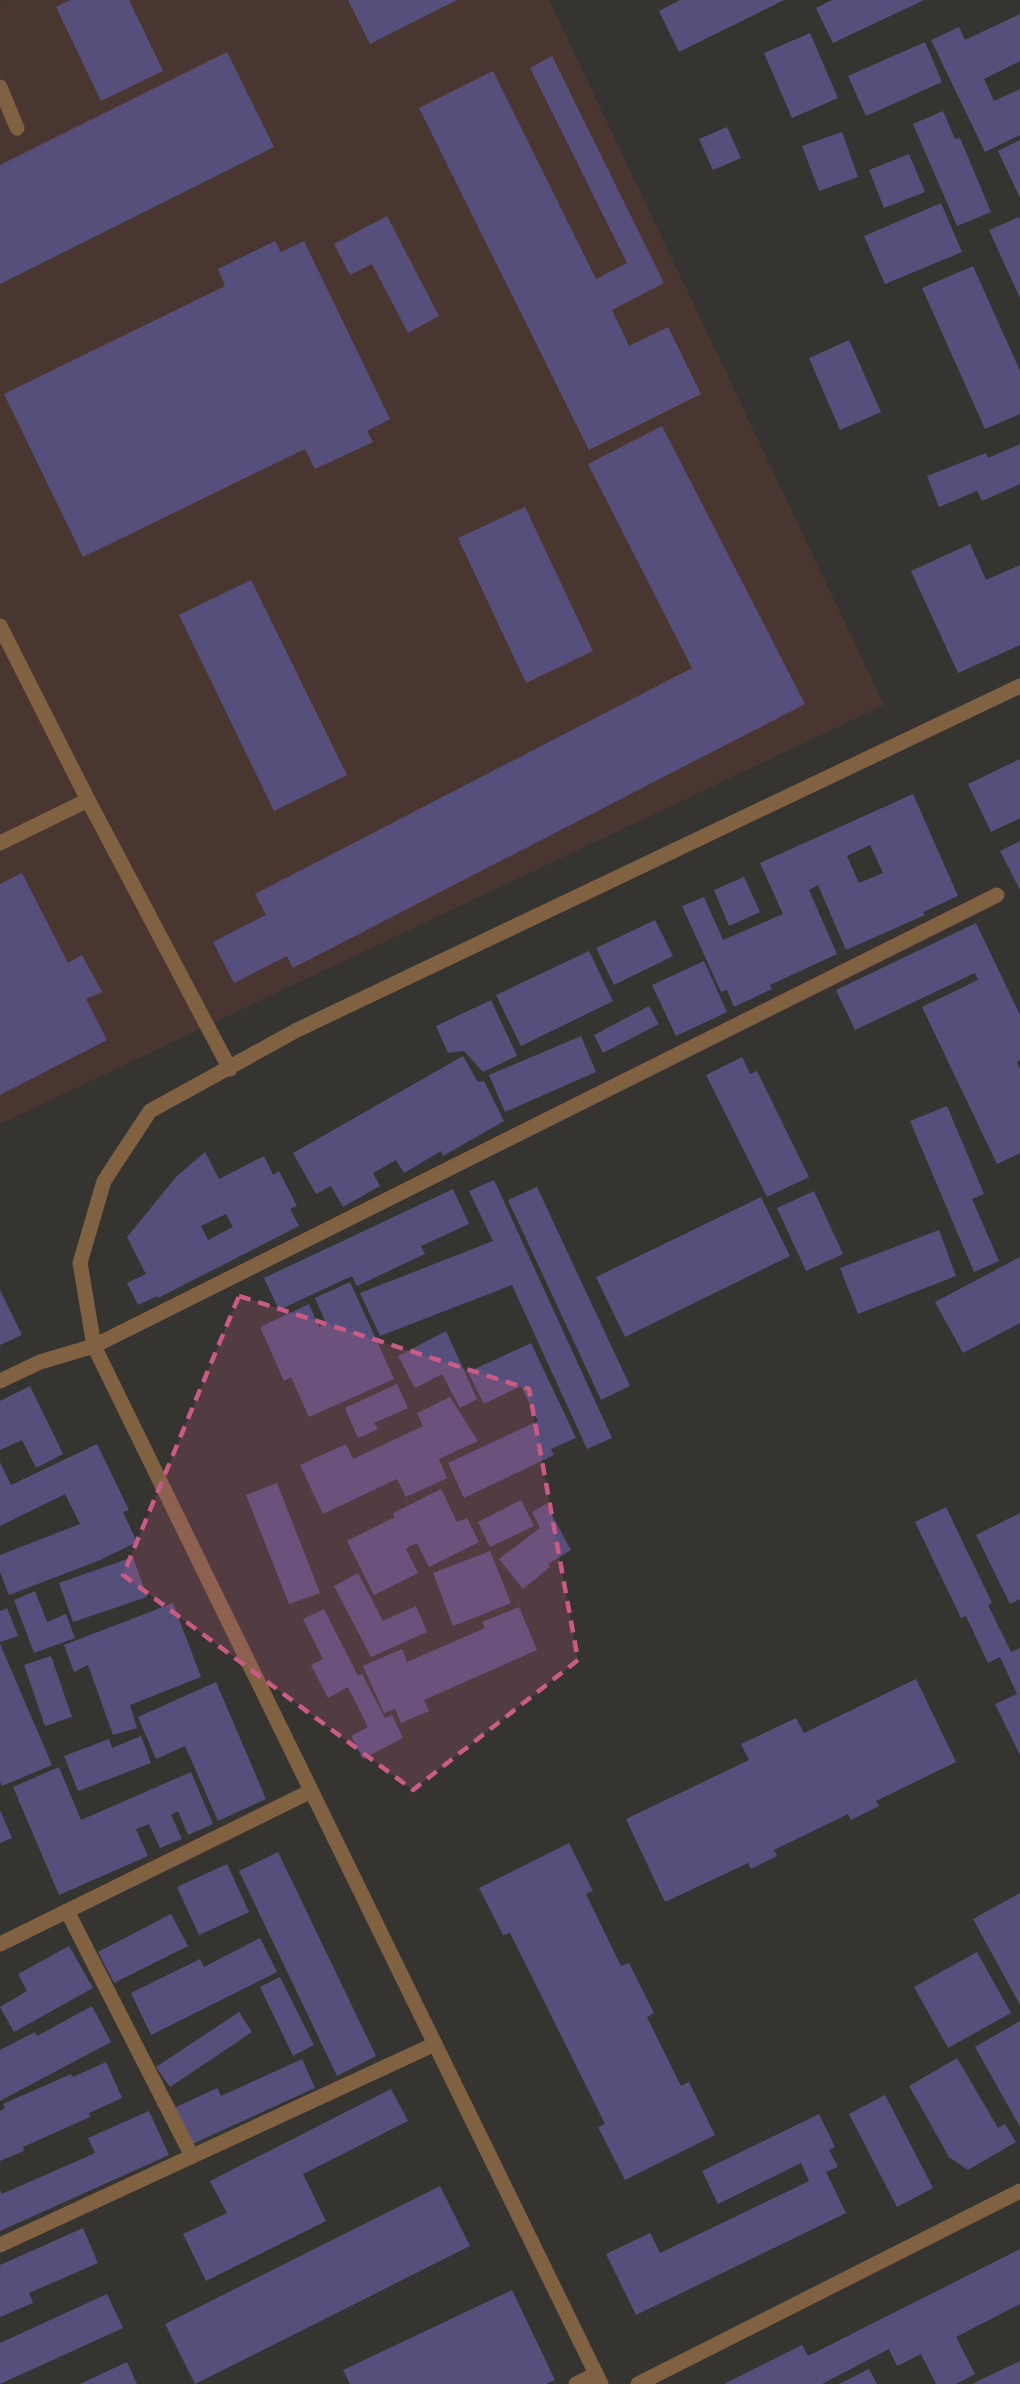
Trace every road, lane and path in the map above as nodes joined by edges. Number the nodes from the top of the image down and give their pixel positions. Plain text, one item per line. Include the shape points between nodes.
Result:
1 (0, 87) edge
2 (17, 128) dead end
3 (0, 626) edge
4 (1020, 686) edge
5 (88, 800) junction
6 (0, 843) edge
7 (997, 895) dead end
8 (230, 1069) junction
9 (94, 1346) junction
10 (0, 1381) edge
11 (312, 1791) junction
12 (66, 1911) junction
13 (0, 1944) edge
14 (435, 2044) junction
15 (192, 2156) junction
16 (1020, 2190) edge
17 (0, 2245) edge
18 (598, 2379) edge
19 (576, 2384) edge
20 (638, 2384) edge

1 - 2 street
3 - 5 street
4 - 8 street via 297,1030
5 - 6 street
5 - 8 street
7 - 9 street
8 - 9 street via 150,1111 104,1181 80,1263
9 - 10 street via 40,1362
9 - 11 street
11 - 12 street
11 - 14 street
12 - 13 street
12 - 15 street
14 - 15 street
14 - 18 street
15 - 17 street
16 - 20 street
18 - 19 street

